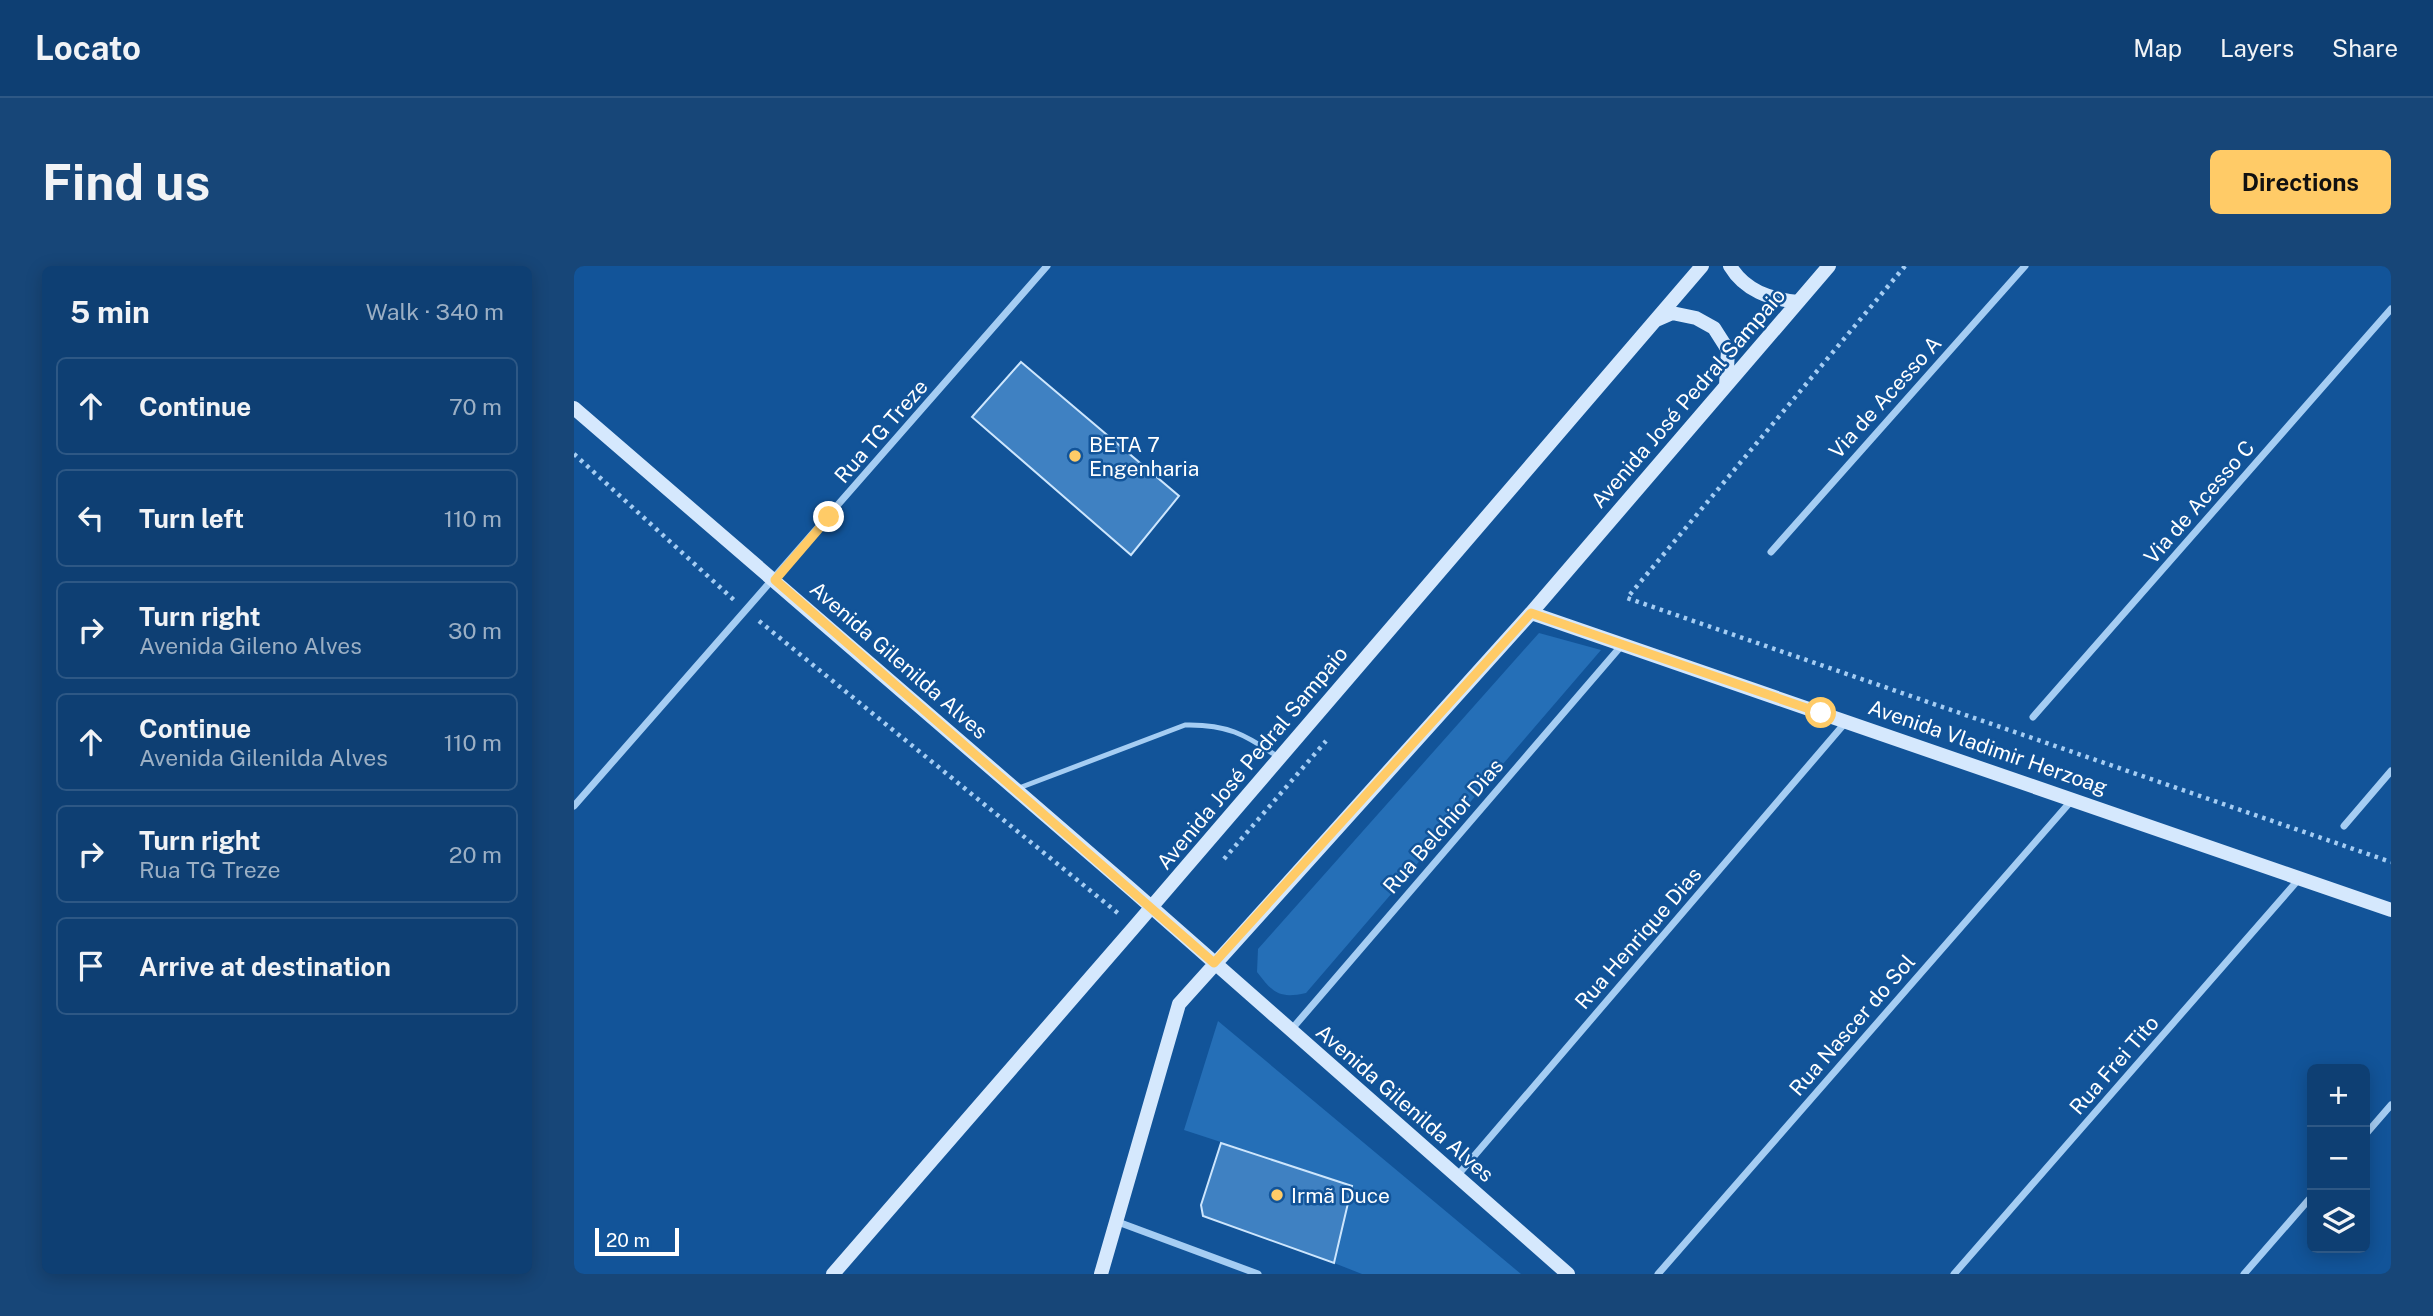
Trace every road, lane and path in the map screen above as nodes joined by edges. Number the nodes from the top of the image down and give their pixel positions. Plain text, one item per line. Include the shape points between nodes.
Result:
1 (1047, 266) edge
2 (1702, 266) edge
3 (1730, 266) edge
4 (1829, 266) edge
5 (1905, 266) edge
6 (2025, 266) edge
7 (1798, 302) junction
8 (2391, 309) edge
9 (1654, 321) junction
10 (1726, 386) junction
11 (574, 408) edge
12 (574, 454) edge
13 (1771, 552) dead end
14 (775, 580) junction
15 (745, 610) junction
16 (1531, 613) junction
17 (1622, 645) junction
18 (2033, 717) dead end
19 (1846, 721) junction
20 (1278, 757) junction
21 (2391, 771) edge
22 (1016, 789) junction
23 (2073, 798) junction
24 (574, 806) edge
25 (2344, 826) dead end
26 (2391, 862) edge
27 (2300, 879) junction
28 (1153, 909) junction
29 (2391, 910) edge
30 (1136, 928) junction
31 (1214, 963) junction
32 (1291, 1030) junction
33 (2391, 1105) edge
34 (2370, 1129) edge
35 (1457, 1177) junction
36 (2307, 1202) edge
37 (1118, 1222) junction
38 (833, 1274) edge
39 (1101, 1274) edge
40 (1258, 1274) edge
41 (1569, 1274) edge
42 (1658, 1274) edge
43 (1954, 1274) edge
44 (2245, 1274) edge

1 - 14 street, Rua TG Treze
2 - 9 main road, Avenida José Pedral Sampaio
3 - 7 main road via 1760,294
4 - 7 main road, Avenida José Pedral Sampaio
5 - 26 path via 1627,598
6 - 13 street, Via de Acesso A
7 - 10 main road, Avenida José Pedral Sampaio
8 - 18 street, Via de Acesso C
9 - 10 main road via 1672,313 1714,328 1728,350
9 - 20 main road, Avenida José Pedral Sampaio
10 - 16 main road, Avenida José Pedral Sampaio
11 - 14 main road, Avenida Gilenilda Alves
12 - 15 path
14 - 15 street, Rua TG Treze
14 - 22 main road, Avenida Gilenilda Alves
15 - 24 street, Rua TG Treze
15 - 30 path
16 - 17 main road, Avenida Vladimir Herzoag
16 - 31 main road, Avenida José Pedral Sampaio
17 - 19 main road, Avenida Vladimir Herzoag
17 - 32 street, Rua Belchior Dias
19 - 23 main road, Avenida Vladimir Herzoag
19 - 35 street, Rua Henrique Dias
20 - 22 lane via 1246,735 1213,724 1185,725
20 - 28 main road, Avenida José Pedral Sampaio
21 - 25 street
22 - 28 main road, Avenida Gilenilda Alves
23 - 27 main road, Avenida Vladimir Herzoag
23 - 42 street, Rua Nascer do Sol
27 - 29 main road, Avenida Vladimir Herzoag
27 - 43 street, Rua Frei Tito
28 - 30 main road, Avenida José Pedral Sampaio
28 - 31 main road, Avenida Gilenilda Alves
30 - 38 main road, Avenida José Pedral Sampaio
31 - 32 main road, Avenida Gilenilda Alves
31 - 37 main road, Avenida José Pedral Sampaio via 1179,1004
32 - 35 main road, Avenida Gilenilda Alves
33 - 34 street
35 - 41 main road, Avenida Gilenilda Alves
36 - 44 street
37 - 39 main road
37 - 40 street

